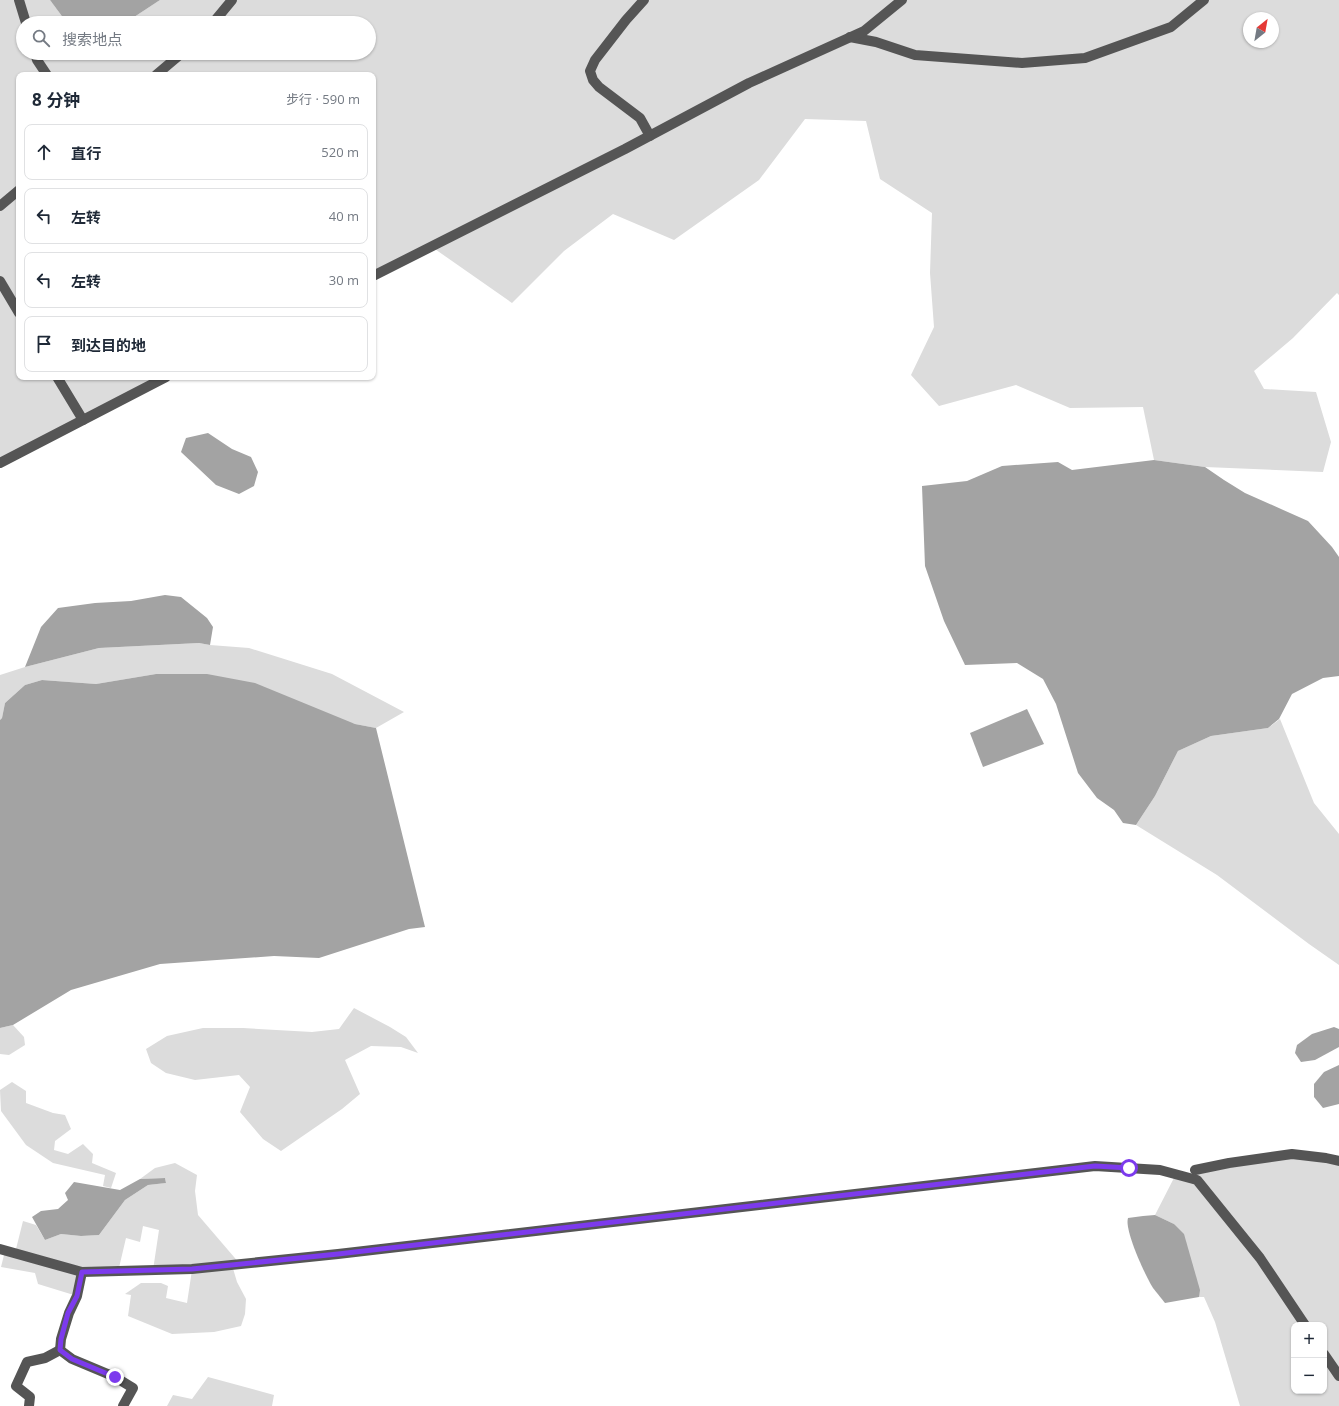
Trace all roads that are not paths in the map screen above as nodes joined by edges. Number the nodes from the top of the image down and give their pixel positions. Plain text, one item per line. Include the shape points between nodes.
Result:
1 (19, 0) edge
2 (232, 0) edge
3 (644, 0) edge
4 (902, 0) edge
5 (1204, 0) edge
6 (24, 16) edge
7 (219, 16) edge
8 (850, 37) junction
9 (37, 60) edge
10 (174, 60) edge
11 (45, 72) edge
12 (160, 72) edge
13 (650, 136) junction
14 (16, 193) edge
15 (0, 206) edge
16 (376, 274) edge
17 (0, 281) edge
18 (16, 307) edge
19 (59, 380) edge
20 (160, 380) edge
21 (83, 420) junction
22 (0, 463) edge
23 (1339, 1161) edge
24 (1195, 1170) dead end
25 (0, 1249) edge
26 (82, 1272) junction
27 (1303, 1322) edge
28 (60, 1350) junction
29 (1327, 1358) edge
30 (1339, 1376) edge
31 (29, 1406) edge
32 (123, 1406) edge

1 - 6 street
2 - 7 street
3 - 13 street via 595,60 590,71 592,80 599,87 640,118
4 - 8 street via 864,31
5 - 8 street via 1171,27 1085,58 1022,62 915,55 876,42
8 - 13 street via 749,83
9 - 11 street
10 - 12 street
13 - 16 street
14 - 15 street
17 - 18 street
19 - 21 street
20 - 21 street
21 - 22 street
23 - 24 street via 1292,1154
25 - 26 street
26 - 27 street via 192,1269 338,1254 1095,1166 1160,1170 1197,1180 1260,1258
26 - 28 street via 77,1296 68,1313
28 - 31 street via 45,1358 28,1362 16,1386 30,1397
28 - 32 street via 72,1359 115,1377 133,1388
29 - 30 street

